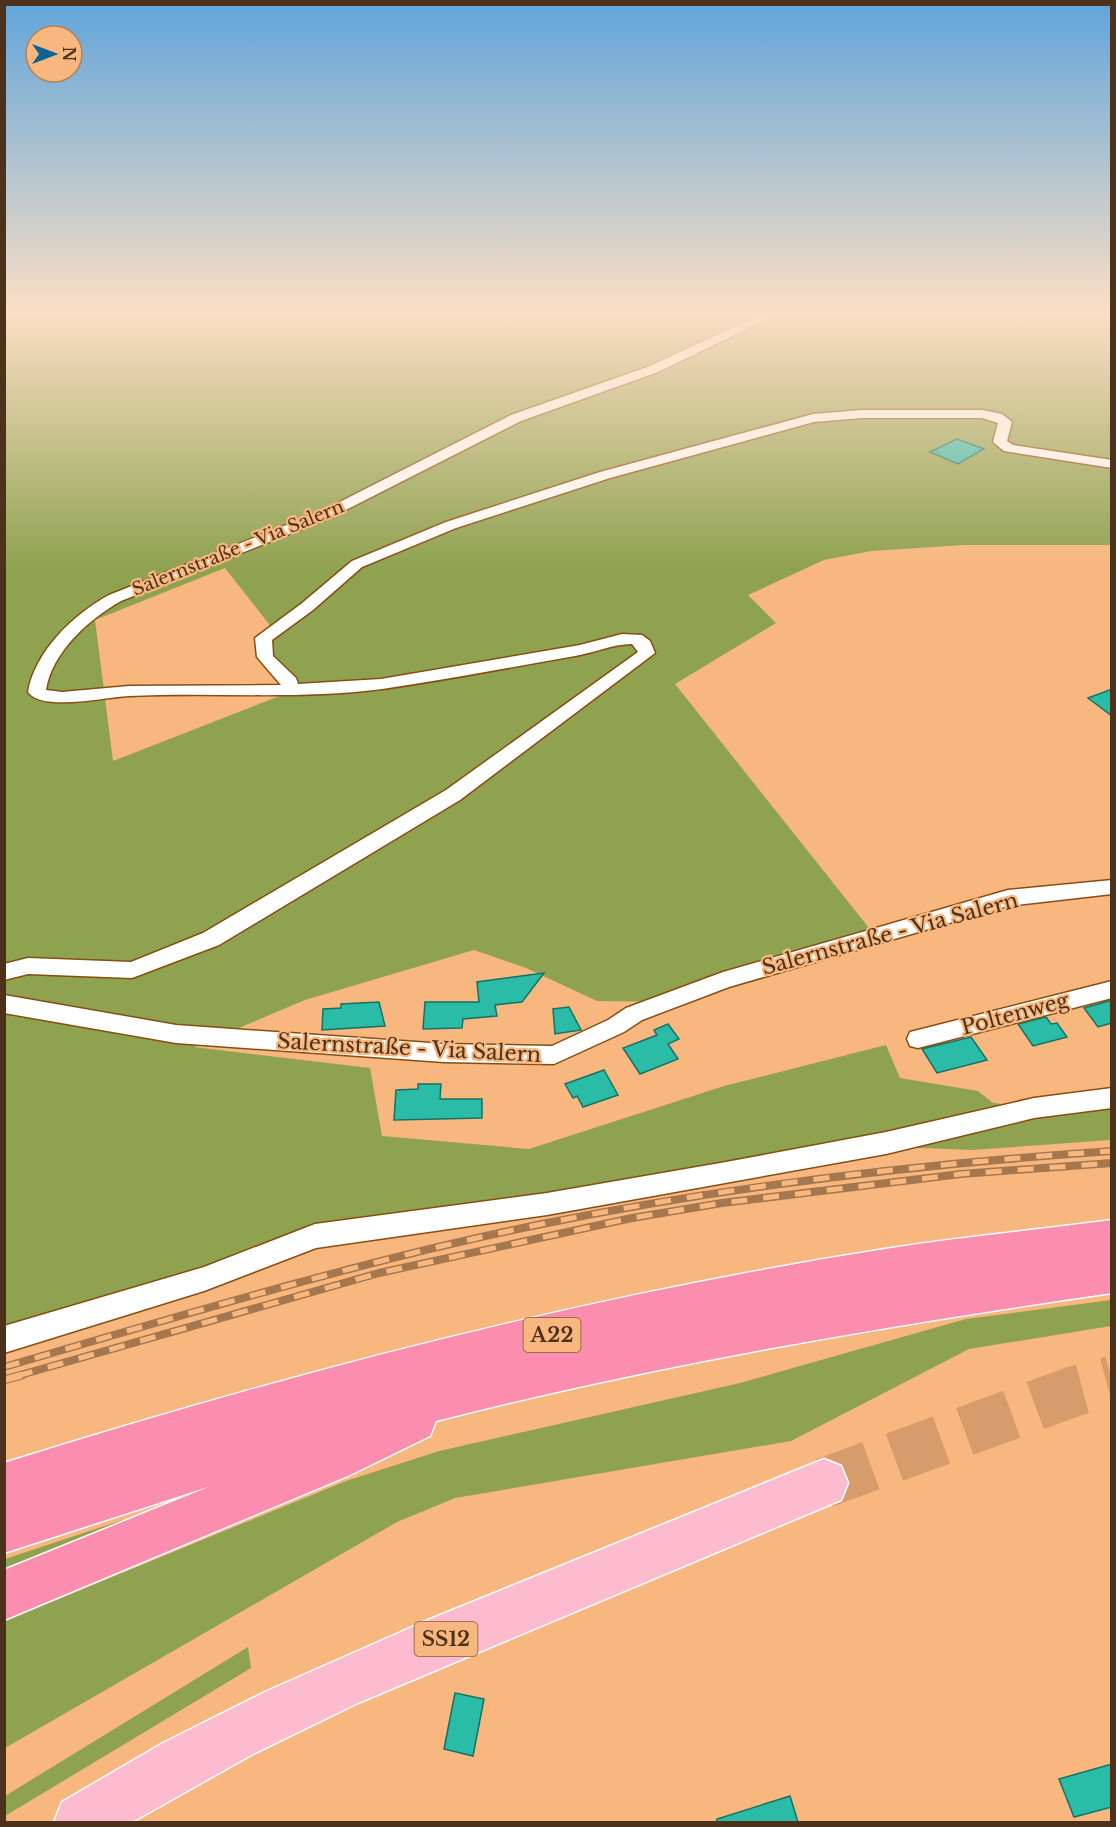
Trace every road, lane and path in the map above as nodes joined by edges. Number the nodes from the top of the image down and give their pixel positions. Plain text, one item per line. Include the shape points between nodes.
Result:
1 (567, 399) edge
2 (1112, 464) edge
3 (288, 690) junction
4 (1112, 888) edge
5 (4, 972) edge
6 (1112, 989) edge
7 (4, 1004) edge
8 (918, 1040) dead end
9 (1112, 1098) edge
10 (1112, 1239) edge
11 (1112, 1273) edge
12 (4, 1340) edge
13 (474, 1390) junction
14 (824, 1483) tunnel mouth
15 (4, 1487) edge
16 (4, 1528) edge
17 (4, 1595) edge
18 (82, 1822) edge

1 - 3 street, Salernstraße - Via Salern via 516,417 273,538 115,598 92,611 51,656 40,674 37,692 46,697 62,697 129,691
2 - 3 street via 1009,448 1000,442 1005,422 982,414 813,417 654,460 492,511 357,564 263,638 265,657 290,682
3 - 5 street, Salernstraße - Via Salern via 381,684 581,650 622,639 636,639 647,653 453,795 212,939 132,970 28,966
4 - 7 street, Salernstraße - Via Salern via 1008,898 723,981 634,1014 554,1054 444,1053 176,1034
6 - 8 street, Poltenweg
9 - 12 street via 1034,1108 886,1143 726,1173 514,1209 315,1236 204,1279
10 - 15 highway, A22 via 884,1268 596,1325 216,1421
11 - 13 highway, A22 via 698,1339
13 - 16 highway, A22 via 336,1426
13 - 17 highway via 334,1459
14 - 18 main road, SS12 via 358,1675 232,1736

